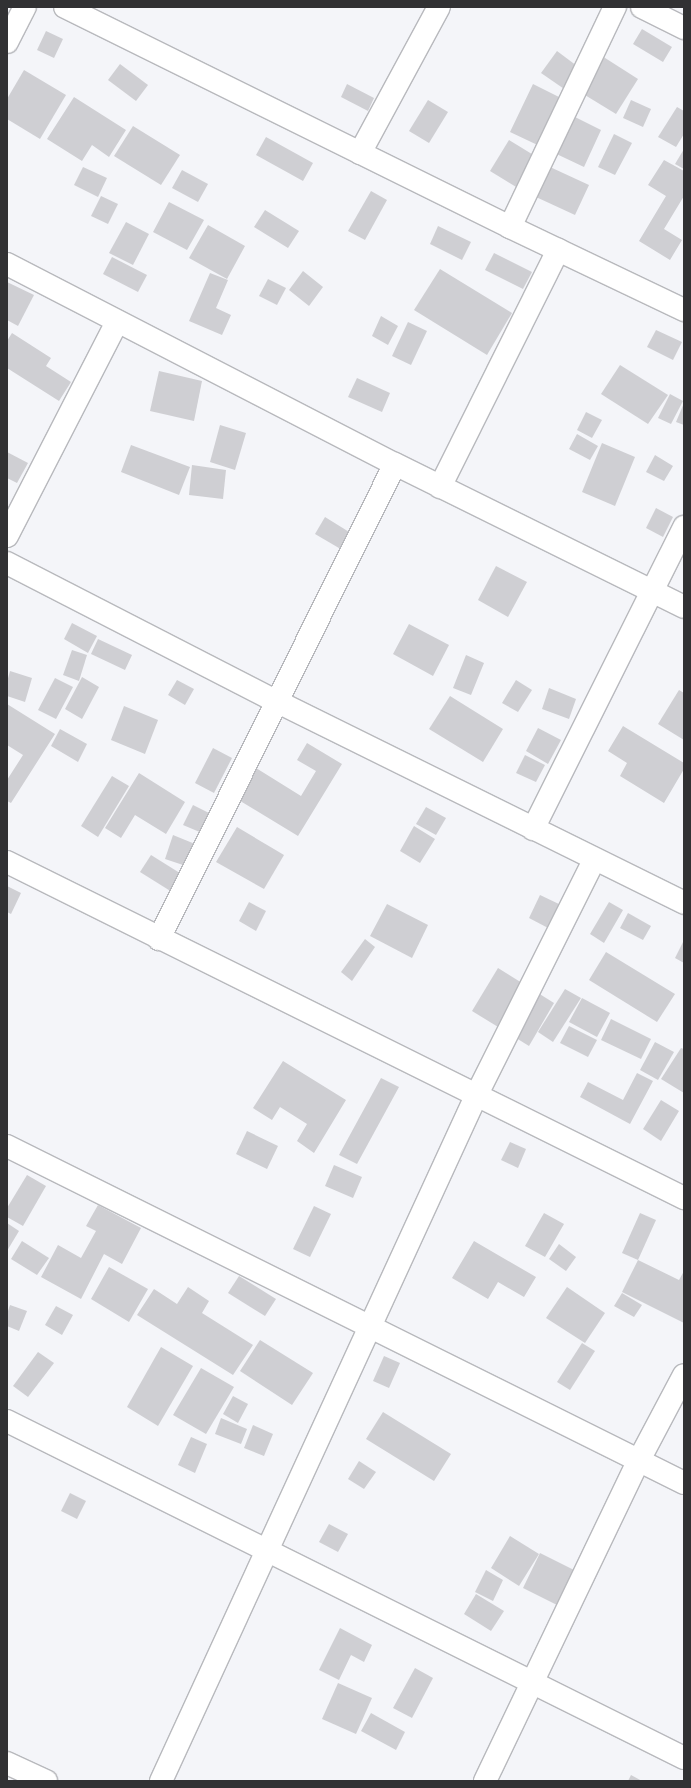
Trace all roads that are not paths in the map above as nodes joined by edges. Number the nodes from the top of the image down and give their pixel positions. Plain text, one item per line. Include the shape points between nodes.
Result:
1 (25, 7) edge
2 (65, 7) edge
3 (439, 7) edge
4 (614, 7) edge
5 (642, 7) edge
6 (684, 28) edge
7 (7, 42) edge
8 (360, 153) junction
9 (510, 227) junction
10 (558, 250) junction
11 (7, 264) edge
12 (684, 310) edge
13 (117, 322) junction
14 (395, 464) junction
15 (440, 487) junction
16 (684, 527) edge
17 (7, 536) edge
18 (7, 563) edge
19 (653, 592) junction
20 (684, 607) edge
21 (278, 702) junction
22 (533, 829) junction
23 (594, 860) junction
24 (7, 862) edge
25 (684, 903) edge
26 (159, 938) junction
27 (476, 1096) junction
28 (7, 1146) edge
29 (684, 1198) edge
30 (370, 1326) junction
31 (684, 1375) edge
32 (7, 1421) edge
33 (640, 1460) junction
34 (684, 1483) edge
35 (268, 1550) junction
36 (533, 1684) junction
37 (684, 1758) edge
38 (7, 1762) edge
39 (46, 1781) edge
40 (161, 1781) edge
41 (485, 1781) edge

1 - 7 street
2 - 8 street
3 - 8 street
4 - 9 street
5 - 6 street
8 - 9 street
9 - 10 street
10 - 12 street
10 - 15 street
11 - 13 street
13 - 14 street
13 - 17 street
14 - 15 street
14 - 21 street
15 - 19 street
16 - 19 street
18 - 21 street
19 - 20 street
19 - 22 street
21 - 22 street
21 - 26 street
22 - 23 street
23 - 25 street
23 - 27 street
24 - 26 street
26 - 27 street
27 - 29 street
27 - 30 street
28 - 30 street
30 - 33 street
30 - 35 street
31 - 33 street
32 - 35 street
33 - 34 street
33 - 36 street
35 - 36 street
35 - 40 street
36 - 37 street
36 - 41 street
38 - 39 street

